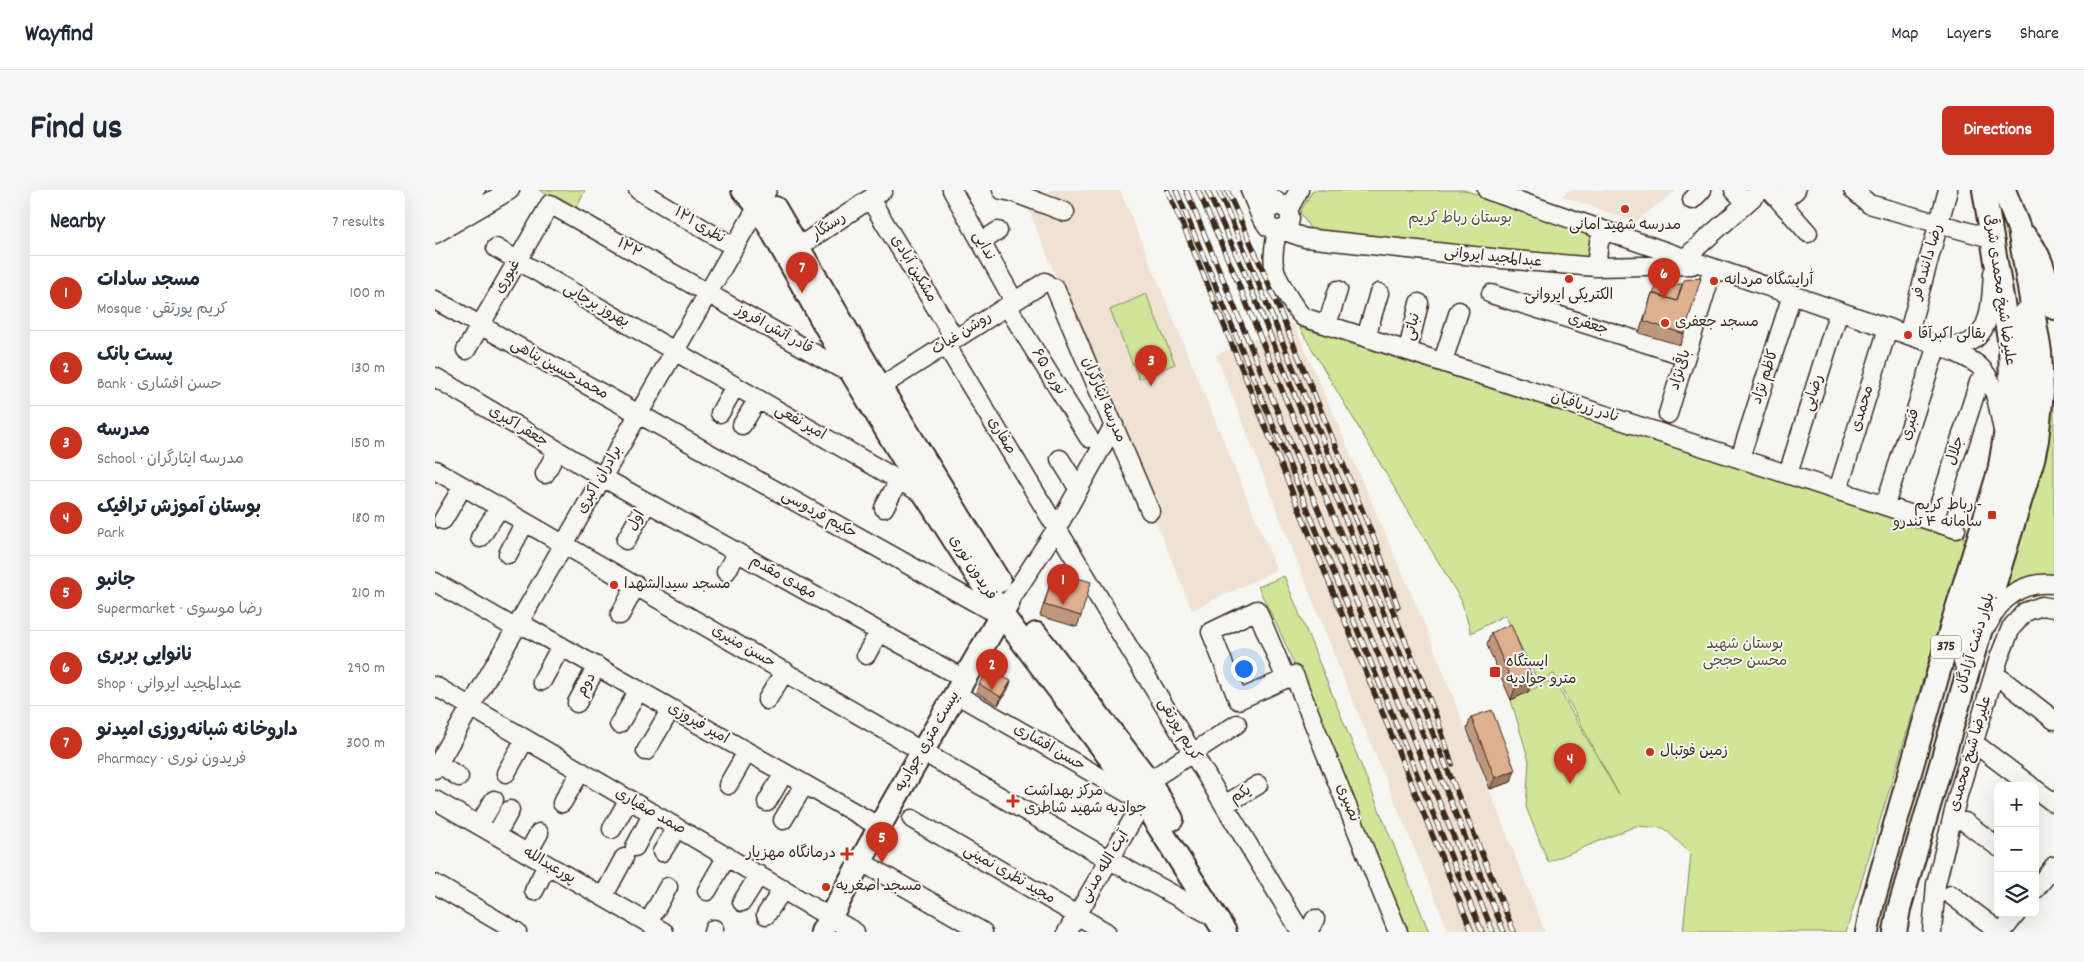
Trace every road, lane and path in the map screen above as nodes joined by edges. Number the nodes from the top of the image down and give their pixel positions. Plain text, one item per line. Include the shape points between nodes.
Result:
1 (449, 190) edge
2 (476, 190) edge
3 (509, 190) edge
4 (638, 190) edge
5 (952, 190) edge
6 (1002, 190) edge
7 (1250, 190) edge
8 (1263, 190) edge
9 (1299, 190) edge
10 (1487, 190) edge
11 (1735, 190) edge
12 (1761, 190) edge
13 (1795, 190) edge
14 (1853, 190) edge
15 (1948, 190) edge
16 (1997, 191) edge
17 (759, 194) edge
18 (877, 195) edge
19 (1776, 196) edge
20 (435, 198) edge
21 (1746, 203) junction
22 (550, 204) joint
23 (1285, 208) junction
24 (1065, 212) dead end
25 (435, 214) edge
26 (1939, 224) junction
27 (2019, 229) junction
28 (998, 231) dead end
29 (1605, 231) junction
30 (1275, 232) junction
31 (1808, 233) dead end
32 (435, 234) edge
33 (1983, 236) dead end
34 (981, 242) junction
35 (496, 248) dead end
36 (734, 248) junction
37 (793, 250) junction
38 (1995, 257) junction
39 (1685, 258) junction
40 (518, 260) junction
41 (1709, 266) junction
42 (1596, 267) junction
43 (1050, 285) joint
44 (1338, 290) dead end
45 (707, 293) junction
46 (1379, 293) dead end
47 (1491, 294) dead end
48 (1792, 295) junction
49 (435, 300) edge
50 (1011, 303) junction
51 (1419, 303) dead end
52 (2054, 308) edge
53 (1459, 311) dead end
54 (1839, 311) junction
55 (1327, 325) junction
56 (480, 326) junction
57 (1888, 328) junction
58 (1908, 335) junction
59 (1366, 337) junction
60 (951, 342) junction
61 (1939, 346) junction
62 (466, 350) dead end
63 (1407, 350) junction
64 (674, 351) junction
65 (2040, 352) joint
66 (1685, 356) junction
67 (1443, 361) junction
68 (840, 368) dead end
69 (435, 376) edge
70 (1979, 382) dead end
71 (735, 386) junction
72 (2011, 389) joint
73 (873, 391) junction
74 (758, 399) junction
75 (720, 413) dead end
76 (638, 414) junction
77 (1667, 414) dead end
78 (742, 425) dead end
79 (1114, 425) junction
80 (2005, 436) junction
81 (1089, 438) dead end
82 (557, 451) junction
83 (1739, 458) junction
84 (1060, 459) dead end
85 (435, 470) edge
86 (545, 474) dead end
87 (1788, 474) junction
88 (602, 477) junction
89 (899, 480) junction
90 (463, 486) junction
91 (1079, 488) junction
92 (1838, 490) junction
93 (926, 496) junction
94 (647, 503) junction
95 (1885, 505) junction
96 (499, 507) junction
97 (883, 508) dead end
98 (1151, 511) dead end
99 (443, 520) dead end
100 (1934, 521) junction
101 (525, 522) junction
102 (1057, 528) junction
103 (1956, 529) dead end
104 (480, 538) dead end
105 (626, 540) dead end
106 (564, 544) junction
107 (737, 553) junction
108 (508, 554) dead end
109 (726, 572) dead end
110 (435, 582) edge
111 (2054, 584) edge
112 (636, 586) junction
113 (2054, 608) edge
114 (1004, 610) junction
115 (620, 615) dead end
116 (515, 628) junction
117 (879, 632) junction
118 (561, 646) junction
119 (866, 655) dead end
120 (597, 666) junction
121 (785, 671) junction
122 (1968, 672) junction
123 (1995, 674) junction
124 (1290, 677) junction
125 (542, 681) dead end
126 (435, 686) edge
127 (960, 686) junction
128 (639, 690) junction
129 (767, 700) dead end
130 (577, 703) dead end
131 (470, 706) junction
132 (671, 709) junction
133 (2054, 720) edge
134 (619, 724) dead end
135 (1237, 724) dead end
136 (525, 739) junction
137 (1974, 743) junction
138 (646, 751) dead end
139 (923, 751) junction
140 (747, 752) junction
141 (1193, 753) junction
142 (437, 766) edge
143 (581, 771) junction
144 (506, 773) dead end
145 (784, 773) junction
146 (459, 777) dead end
147 (2026, 782) edge
148 (729, 785) dead end
149 (804, 785) junction
150 (1258, 785) dead end
151 (1146, 791) junction
152 (2039, 792) edge
153 (629, 799) junction
154 (435, 800) edge
155 (494, 800) dead end
156 (767, 802) dead end
157 (561, 803) dead end
158 (2054, 803) edge
159 (1224, 805) junction
160 (509, 810) dead end
161 (653, 813) junction
162 (912, 819) dead end
163 (783, 820) dead end
164 (1965, 822) dead end
165 (479, 825) junction
166 (677, 828) junction
167 (880, 828) junction
168 (612, 829) dead end
169 (539, 833) dead end
170 (495, 835) junction
171 (1994, 844) edge
172 (662, 852) dead end
173 (528, 853) junction
174 (727, 856) junction
175 (1110, 860) junction
176 (860, 862) junction
177 (547, 865) junction
178 (2054, 866) edge
179 (759, 875) junction
180 (2039, 881) edge
181 (435, 884) edge
182 (669, 887) dead end
183 (783, 889) junction
184 (707, 891) dead end
185 (534, 892) dead end
186 (1951, 895) dead end
187 (603, 897) junction
188 (742, 902) dead end
189 (1873, 902) junction
190 (1899, 909) junction
191 (1076, 914) junction
192 (766, 915) dead end
193 (2014, 917) edge
194 (826, 925) edge
195 (1220, 925) edge
196 (656, 928) edge
197 (517, 932) edge
198 (855, 932) edge
199 (983, 932) edge
200 (1067, 932) edge
201 (1106, 932) edge
202 (1241, 932) edge
203 (1301, 932) edge
204 (1398, 932) edge
205 (1855, 932) edge
206 (1867, 932) edge
207 (1895, 932) edge
208 (1901, 932) edge
209 (1932, 932) edge
210 (2001, 932) edge

1 - 20 highway
2 - 25 street
3 - 32 street
4 - 36 street, نظری ۱۲۱
5 - 34 street, ندایی
6 - 24 street
7 - 30 street, نادر زربافیان via 1261,217
8 - 23 street
9 - 23 street
10 - 29 street, عبدالمجید ایروانی
11 - 21 street
12 - 21 street
13 - 19 street
14 - 26 street via 1869,204
15 - 26 street, رضا داننده‌ فر
16 - 27 main road, علیرضا شیخ محمدی شرقی / 375
16 - 38 main road, علیرضا شیخ محمدی شرقی / 375
16 - 122 street via 2021,293 2029,367 2027,407 2015,468 1959,646
17 - 36 street, برادران اکبری
17 - 37 main road, فریدون نوری
18 - 37 street, رستگار
18 - 60 street, مشکین آبادی
19 - 31 street
21 - 39 street
22 - 40 street, غیوری
22 - 45 street, ۱۲۲
23 - 30 street via 1290,222
26 - 33 street
26 - 58 street, رضا داننده‌ فر
27 - 52 main road via 2033,245 2043,265
27 - 65 main road, علیرضا شیخ محمدی شرقی / 375
28 - 34 street
29 - 39 street, عبدالمجید ایروانی
29 - 42 street via 1599,242
30 - 42 street, عبدالمجید ایروانی via 1502,260
30 - 55 street, نادر زربافیان via 1274,266 1298,312
34 - 50 street, ندایی
35 - 40 street, بهروز برجایی
36 - 45 street, برادران اکبری
37 - 73 main road, فریدون نوری
38 - 61 street via 1989,314 1983,330 1969,343
38 - 72 main road, علیرضا شیخ محمدی شرقی / 375 via 2010,345
39 - 41 street, عبدالمجید ایروانی
40 - 56 street, غیوری
40 - 64 street, بهروز برجایی
41 - 42 street, عبدالمجید ایروانی
41 - 48 street, عبدالمجید ایروانی
41 - 66 street, باقی‌نژاد
43 - 50 street, روشن غیاث
43 - 79 street, مدرسه ایثارگران
44 - 55 street
45 - 64 street, برادران اکبری
45 - 68 street, قادر آتش افروز
46 - 59 street
47 - 66 street, جعفری
48 - 54 street, عبدالمجید ایروانی
48 - 83 street, کاظم نژاد
49 - 56 street, محمدحسین پناهی
50 - 60 street, روشن غیاث
50 - 81 street, نوری ۶۵
51 - 63 street, نباتی
53 - 67 street
54 - 57 street, عبدالمجید ایروانی
54 - 87 street, رضایی
55 - 59 street, نادر زربافیان
56 - 62 street, غیوری
56 - 76 street, محمدحسین پناهی
57 - 58 street, عبدالمجید ایروانی
57 - 92 street, محمدی
58 - 61 street, عبدالمجید ایروانی
59 - 63 street, نادر زربافیان
60 - 73 street, روشن غیاث
60 - 102 street, صفاری
61 - 80 street, عبدالمجید ایروانی via 1983,370 1991,383
61 - 95 street, قنبری
63 - 67 street, نادر زربافیان
64 - 71 street, امیر نفعی
64 - 76 street, برادران اکبری
65 - 122 main road, بلوار دشت آزادگان / 375 via 2042,392 2033,459
66 - 77 street, باقی‌نژاد
67 - 83 street, نادر زربافیان
69 - 82 street, جعفر اکبری
70 - 100 street, جلال
71 - 74 street, امیر نفعی
71 - 75 street
72 - 80 main road, بلوار دشت آزادگان / 375
73 - 93 main road, فریدون نوری
73 - 114 main road, فریدون نوری
74 - 78 street
74 - 89 street, امیر نفعی via 805,421
76 - 88 street, برادران اکبری
76 - 114 street, حکیم فردوسی
79 - 91 street, بیست متری جوادیه
79 - 98 street, مدرسه ایثارگران
80 - 189 main road, بلوار دشت آزادگان / 375 via 1999,472
82 - 86 street
82 - 88 street, جعفر اکبری
83 - 87 street, نادر زربافیان
84 - 91 street
85 - 90 street, حسن منیری
87 - 92 street, نادر زربافیان
88 - 94 street, مهدی مقدم
88 - 106 street, برادران اکبری
89 - 93 street, امیر نفعی
89 - 97 street
90 - 96 street, حسن منیری
90 - 99 street
91 - 102 street, بیست متری جوادیه
92 - 95 street, نادر زربافیان
93 - 114 main road, فریدون نوری
94 - 105 street, اول
94 - 107 street, مهدی مقدم
95 - 100 street, نادر زربافیان
96 - 101 street, حسن منیری
96 - 104 street
100 - 103 street, نادر زربافیان
101 - 106 street, حسن منیری
101 - 108 street
102 - 114 street, بیست متری جوادیه
102 - 141 street, کریم پورتقی
106 - 112 street, حسن منیری
106 - 116 street, برادران اکبری
107 - 109 street
107 - 117 street, مهدی مقدم
110 - 116 street, امیر فیروزی
111 - 122 street via 2032,585 2009,595 1993,612
112 - 115 street
112 - 121 street, حسن منیری
113 - 123 street, علیرضا شیخ محمدی via 2042,606 2025,612 2011,628
114 - 127 main road, بیست متری جوادیه
114 - 151 main road, فریدون نوری
116 - 118 street, امیر فیروزی via 527,627
116 - 131 street, برادران اکبری
117 - 119 street
117 - 127 street, مهدی مقدم
118 - 120 street, امیر فیروزی
118 - 125 street
120 - 128 street, امیر فیروزی
120 - 130 street, دوم
121 - 129 street
121 - 139 street, حسن منیری
122 - 190 main road, بلوار دشت آزادگان / 375
123 - 133 street
123 - 137 street, علیرضا شیخ محمدی
124 - 124 street, نصیری via 1257,610 1211,632 1238,700
124 - 204 street, نصیری
126 - 131 street, صمد صفیاری
127 - 139 main road, بیست متری جوادیه
127 - 151 street, حسن افشاری
128 - 132 street, امیر فیروزی
128 - 134 street
131 - 136 street, صمد صفیاری
131 - 142 street, برادران اکبری
132 - 138 street
132 - 140 street, امیر فیروزی
135 - 141 street
136 - 143 street, صمد صفیاری
136 - 144 street
137 - 147 street
137 - 209 street, علیرضا شیخ محمدی via 1937,884
139 - 167 main road, بیست متری جوادیه
139 - 175 street, حسن منیری
140 - 145 street, امیر فیروزی
140 - 148 street
141 - 151 street
141 - 159 street, کریم پورتقی
142 - 146 street
143 - 153 street, صمد صفیاری
143 - 157 street
145 - 149 street, امیر فیروزی
145 - 156 street
149 - 163 street
149 - 167 street, امیر فیروزی
150 - 159 street, یکم
151 - 175 street, آیت‌ الله مدنی
151 - 195 main road, فریدون نوری
151 - 202 main road, فریدون نوری
152 - 158 street
153 - 161 street, صمد صفیاری
153 - 168 street
154 - 165 street, پورعبدالله
155 - 165 street
159 - 203 street, کریم پورتقی
160 - 170 street
161 - 166 street, صمد صفیاری
161 - 187 street
162 - 191 street, مجید نظری نمینی
164 - 171 street
165 - 170 street, پورعبدالله
166 - 172 street
166 - 174 street, صمد صفیاری
167 - 176 main road, بیست متری جوادیه
169 - 173 street
170 - 173 street, پورعبدالله
173 - 177 street, پورعبدالله
174 - 179 street, صمد صفیاری
174 - 184 street
175 - 191 street, آیت‌ الله مدنی
175 - 195 street, حسن منیری
176 - 194 main road, بیست متری جوادیه
176 - 199 street
177 - 185 street
177 - 187 street, پورعبدالله
178 - 180 street
179 - 183 street, صمد صفیاری
179 - 188 street
181 - 197 street
182 - 196 street
183 - 192 street
183 - 194 street, صمد صفیاری
186 - 210 street
187 - 196 street, پورعبدالله
189 - 205 main road
189 - 206 main road, بلوار دشت آزادگان / 375
190 - 207 main road, بلوار دشت آزادگان / 375
190 - 208 main road
191 - 200 street, آیت‌ الله مدنی
191 - 201 street, مجید نظری نمینی
193 - 210 street
194 - 198 street, صمد صفیاری

